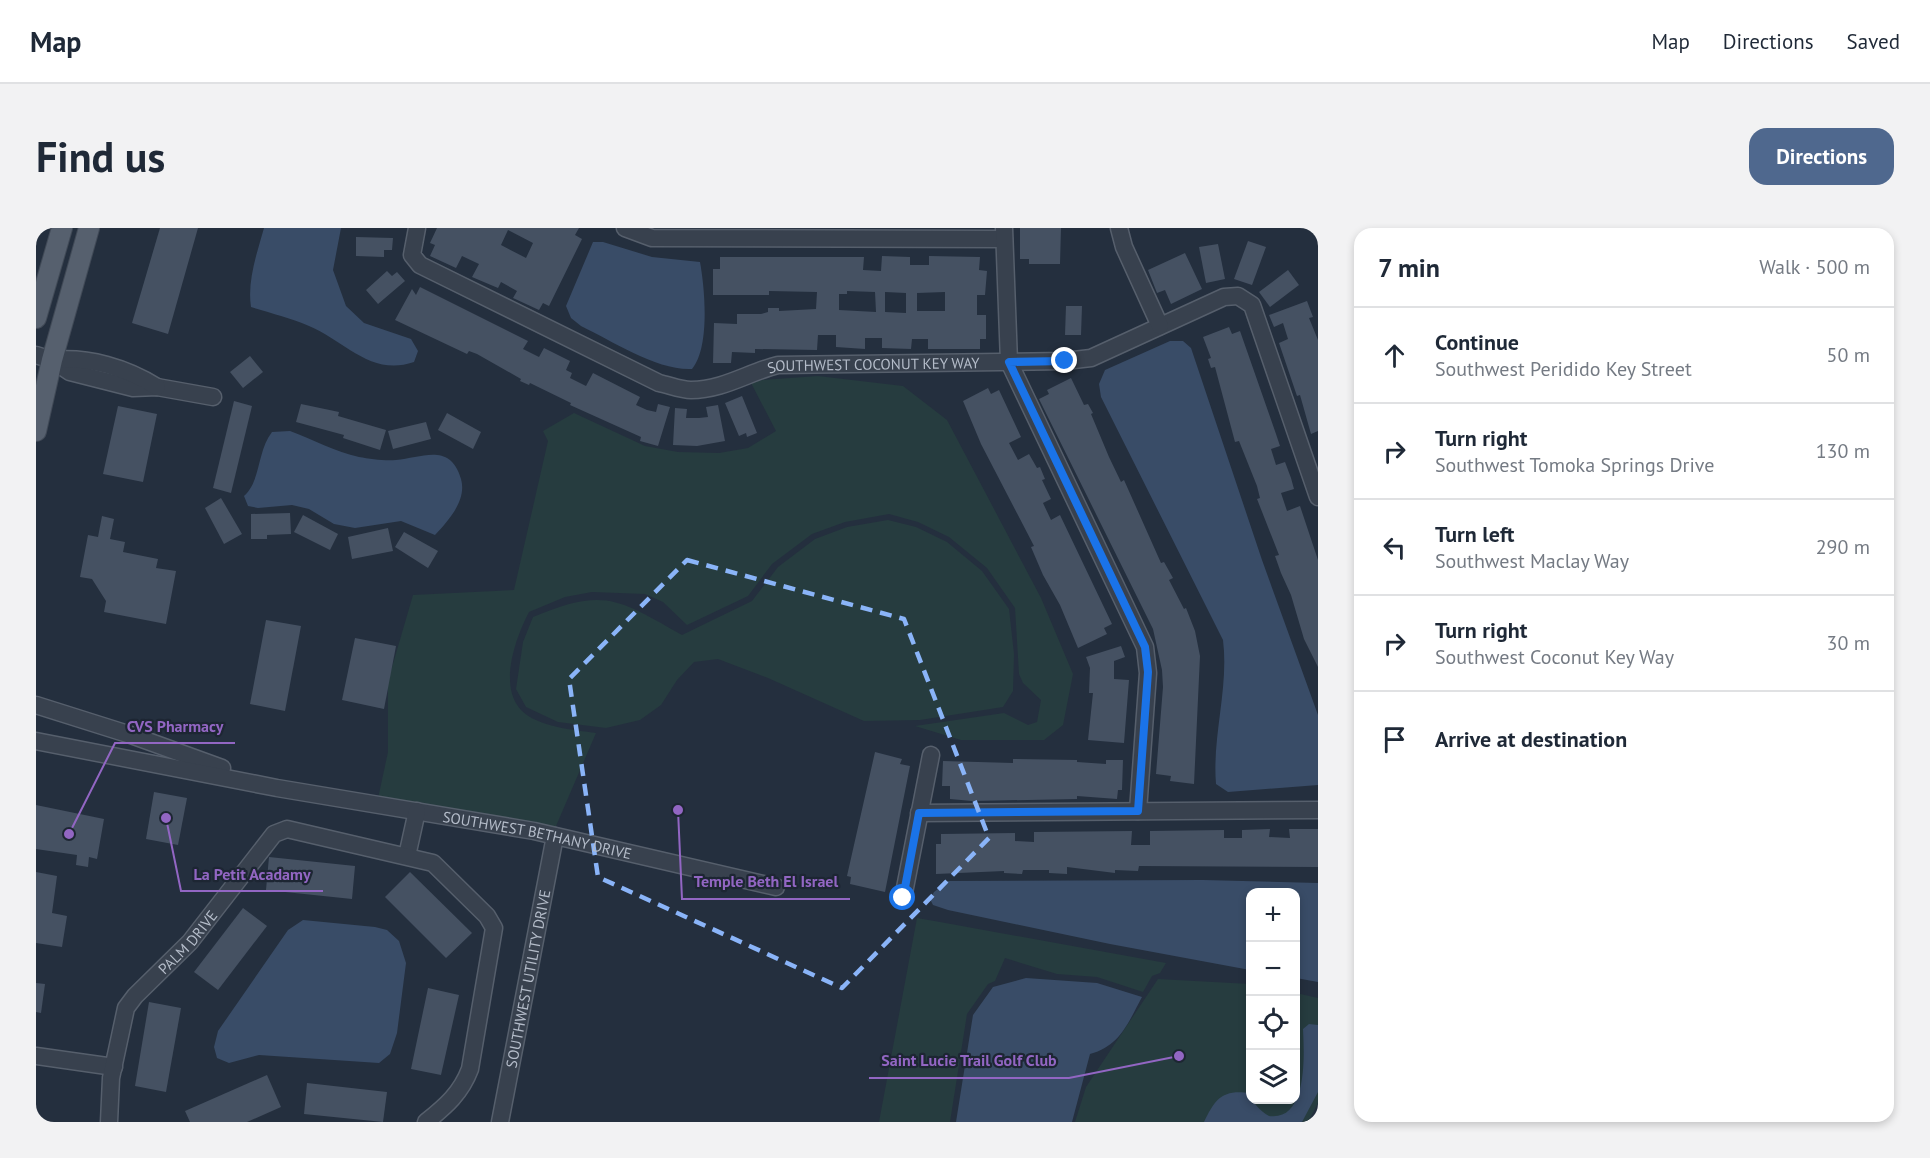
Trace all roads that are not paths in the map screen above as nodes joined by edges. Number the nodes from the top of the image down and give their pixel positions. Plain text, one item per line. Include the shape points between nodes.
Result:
1 (62, 228) edge
2 (89, 228) edge
3 (417, 228) edge
4 (625, 228) edge
5 (1117, 231) edge
6 (1004, 234) edge
7 (36, 318) edge
8 (1160, 326) junction
9 (44, 358) edge
10 (1009, 362) junction
11 (212, 401) dead end
12 (36, 431) edge
13 (1318, 497) edge
14 (36, 705) edge
15 (36, 741) edge
16 (931, 755) dead end
17 (298, 790) junction
18 (1318, 810) edge
19 (417, 811) junction
20 (1138, 811) junction
21 (919, 813) junction
22 (555, 836) junction
23 (407, 856) junction
24 (776, 887) dead end
25 (903, 898) dead end
26 (36, 1056) edge
27 (114, 1067) junction
28 (109, 1122) edge
29 (426, 1122) edge
30 (500, 1122) edge

1 - 7 main road
2 - 9 main road
3 - 10 street, SOUTHWEST COCONUT KEY WAY via 412,255 420,265 658,382 689,390 711,389 778,365
4 - 6 street via 652,238
5 - 8 street
6 - 10 street
8 - 10 street, SOUTHWEST COCONUT KEY WAY via 1091,358
8 - 13 street, SOUTHWEST COCONUT KEY WAY via 1224,297 1234,295 1249,301
9 - 11 street via 75,357 137,375 157,387 178,392 186,400
9 - 12 main road
10 - 20 street via 1145,647 1148,672
14 - 17 street, SOUTHWEST BETHANY DRIVE
15 - 17 street, SOUTHWEST BETHANY DRIVE
16 - 21 street
17 - 19 street, SOUTHWEST BETHANY DRIVE
18 - 20 street
19 - 22 street, SOUTHWEST BETHANY DRIVE
19 - 23 street
20 - 21 street
21 - 25 street
22 - 24 street, SOUTHWEST BETHANY DRIVE
22 - 30 street, SOUTHWEST UTILITY DRIVE
23 - 27 street, PALM DRIVE via 287,829 274,834 190,942 126,1008
23 - 29 street, PALM DRIVE via 433,863 448,875 488,916 494,928 470,1069 463,1087
26 - 27 street
27 - 28 street, PALM DRIVE

